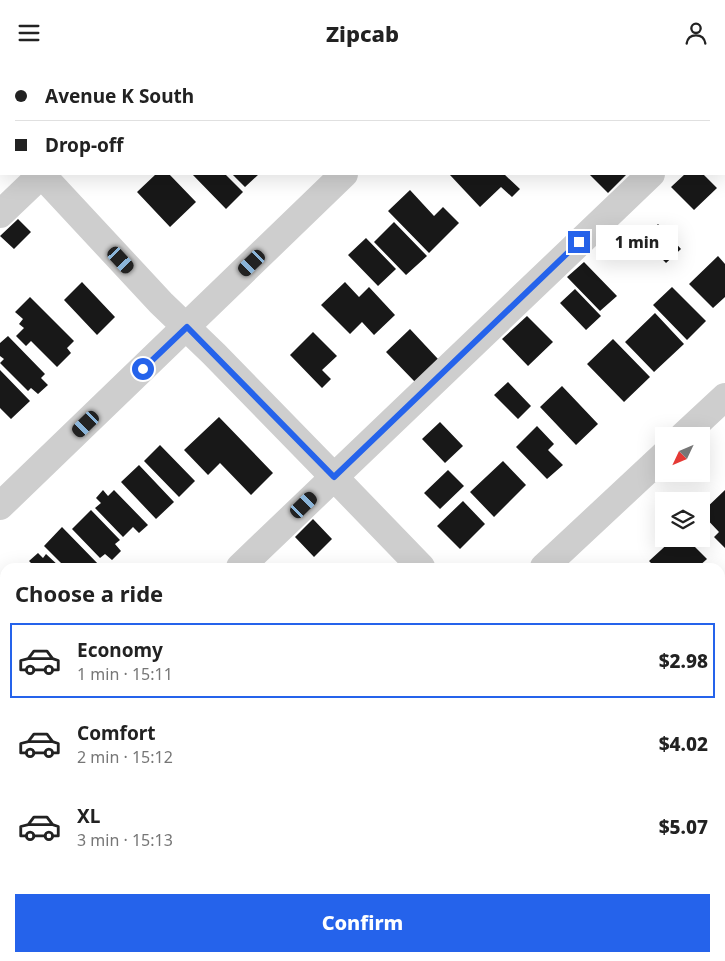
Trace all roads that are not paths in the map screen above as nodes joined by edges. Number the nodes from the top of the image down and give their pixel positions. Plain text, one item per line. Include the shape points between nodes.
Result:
1 (41, 175) edge
2 (43, 175) edge
3 (343, 175) edge
4 (650, 175) edge
5 (0, 214) edge
6 (187, 327) junction
7 (725, 397) edge
8 (693, 427) edge
9 (655, 463) edge
10 (334, 477) junction
11 (0, 506) edge
12 (244, 563) edge
13 (416, 563) edge
14 (548, 563) edge

1 - 5 street
2 - 6 street
3 - 6 street
4 - 10 street
6 - 10 street
6 - 11 street
7 - 8 street
9 - 14 street
10 - 12 street
10 - 13 street

